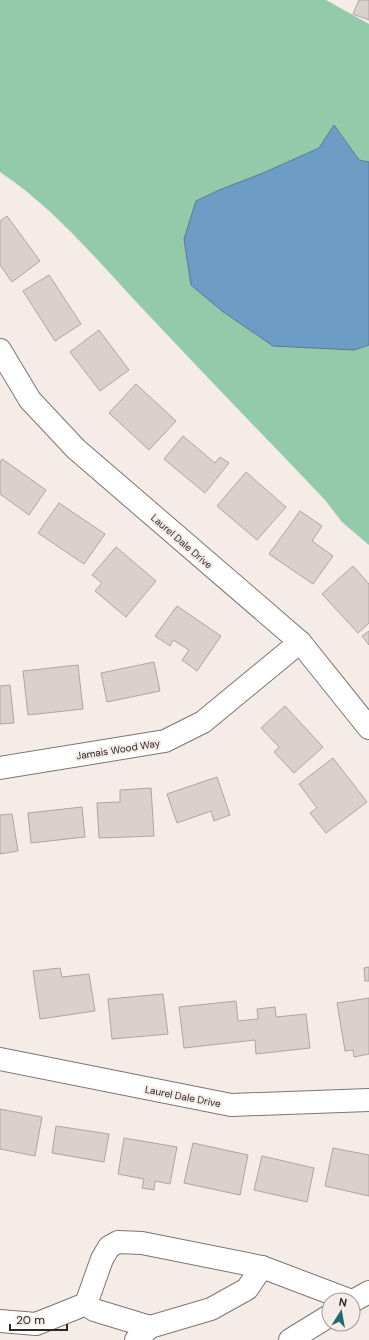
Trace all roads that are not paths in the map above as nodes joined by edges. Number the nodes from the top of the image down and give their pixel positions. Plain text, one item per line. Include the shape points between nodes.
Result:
1 (0, 350) edge
2 (300, 642) junction
3 (369, 728) edge
4 (0, 768) edge
5 (0, 1059) edge
6 (369, 1100) edge
7 (262, 1267) junction
8 (328, 1292) edge
9 (86, 1304) junction
10 (0, 1321) edge
11 (321, 1321) edge
12 (143, 1334) edge
13 (290, 1340) edge

1 - 2 street, Laurel Dale Drive via 30,400 76,449
2 - 3 street, Laurel Dale Drive
2 - 4 street, Jamais Wood Way via 204,722 165,741
5 - 6 street, Laurel Dale Drive via 231,1105
7 - 8 street
7 - 9 street via 142,1243 118,1242 109,1247 102,1259
7 - 12 street via 247,1289 211,1309
9 - 10 street via 36,1324
9 - 12 street
11 - 13 street

